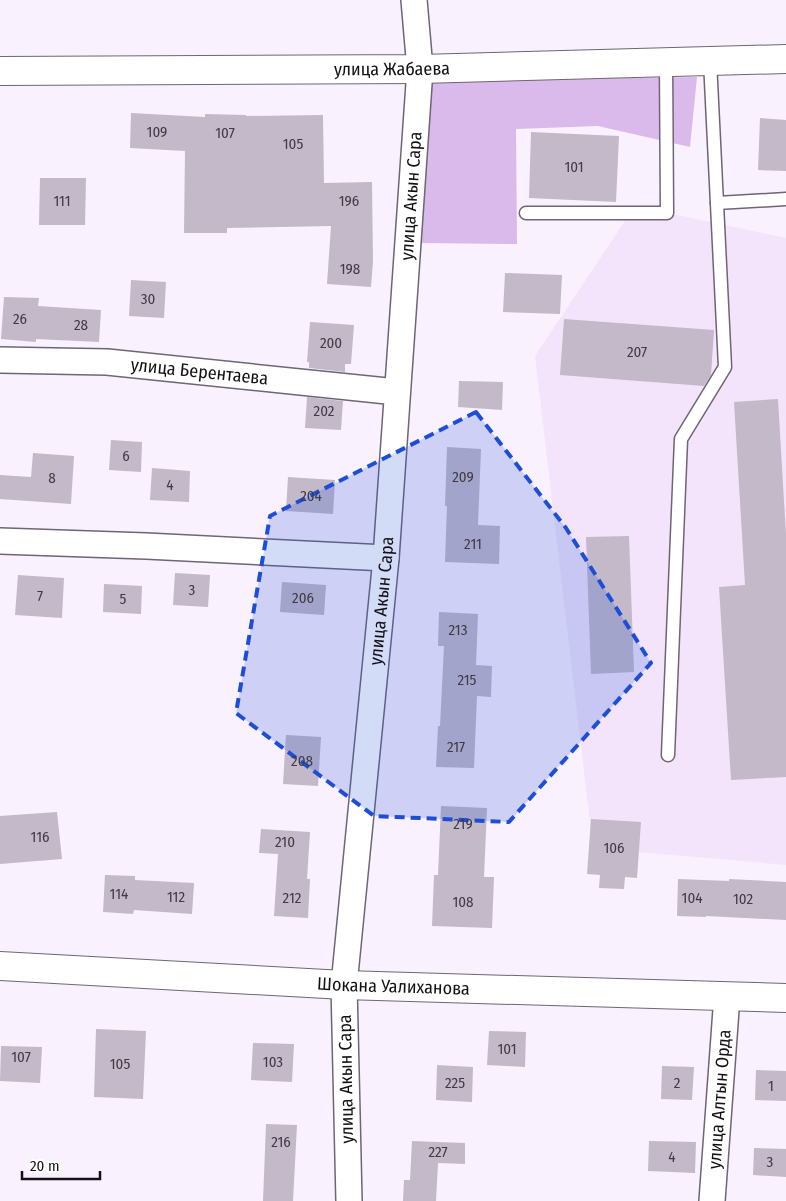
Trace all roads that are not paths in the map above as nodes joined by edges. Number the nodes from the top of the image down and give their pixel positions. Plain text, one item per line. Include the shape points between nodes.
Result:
1 (414, 0) edge
2 (786, 59) edge
3 (710, 61) junction
4 (666, 62) junction
5 (420, 69) junction
6 (0, 71) edge
7 (786, 199) edge
8 (716, 203) junction
9 (526, 213) dead end
10 (0, 360) edge
11 (397, 392) junction
12 (0, 541) edge
13 (386, 558) junction
14 (668, 755) dead end
15 (0, 966) edge
16 (344, 985) junction
17 (728, 996) junction
18 (786, 998) edge
19 (348, 1201) edge
20 (712, 1201) edge

1 - 5 street, улица Акын Сара
2 - 3 street, улица Жабаева
3 - 4 street, улица Жабаева
3 - 8 lane
4 - 5 street, улица Жабаева
4 - 9 lane via 667,212
5 - 6 street, улица Жабаева
5 - 11 street, улица Акын Сара
7 - 8 lane
8 - 14 lane via 724,367 681,439
10 - 11 street, улица Берентаева via 107,362
11 - 13 street, улица Акын Сара
12 - 13 street
13 - 16 street, улица Акын Сара
15 - 16 street, Шокана Уалиханова
16 - 17 street, Шокана Уалиханова
16 - 19 street, улица Акын Сара
17 - 18 street, Шокана Уалиханова
17 - 20 street, улица Алтын Орда

